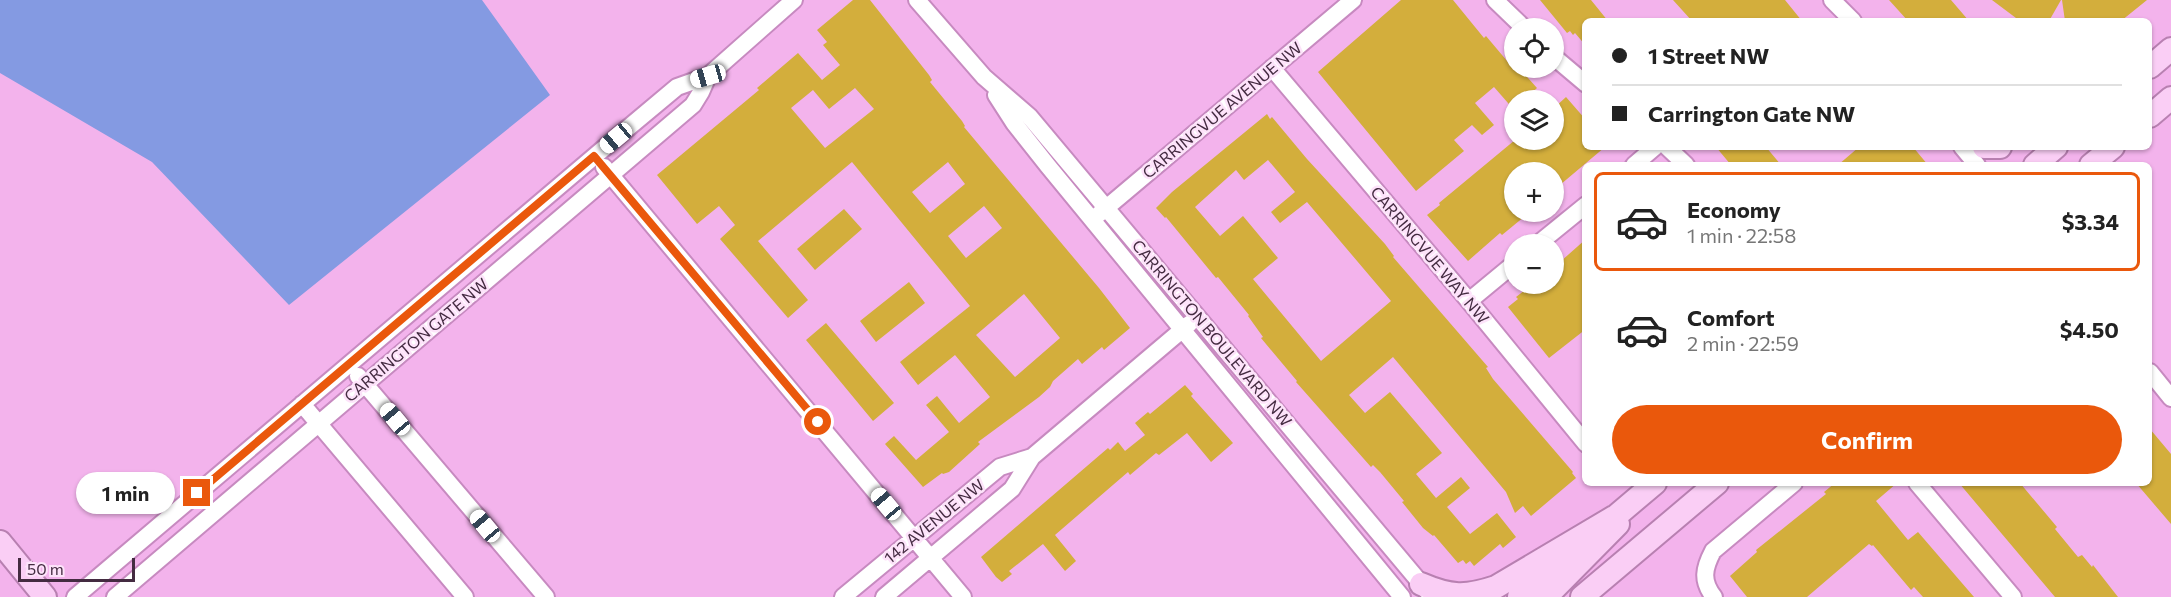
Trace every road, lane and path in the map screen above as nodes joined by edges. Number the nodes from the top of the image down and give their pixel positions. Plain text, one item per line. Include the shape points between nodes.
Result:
1 (794, 0) edge
2 (917, 0) edge
3 (1353, 0) edge
4 (1495, 0) edge
5 (1832, 0) edge
6 (1514, 18) edge
7 (1850, 18) edge
8 (2171, 35) edge
9 (2171, 49) edge
10 (2152, 51) edge
11 (1564, 65) edge
12 (2152, 66) edge
13 (1272, 68) junction
14 (708, 76) junction
15 (984, 77) junction
16 (1582, 81) edge
17 (2171, 98) edge
18 (2152, 114) edge
19 (1652, 150) edge
20 (1669, 150) edge
21 (1964, 150) edge
22 (2052, 150) edge
23 (2108, 150) edge
24 (594, 156) junction
25 (1638, 162) edge
26 (1683, 162) edge
27 (1974, 162) edge
28 (2038, 162) edge
29 (2094, 162) edge
30 (610, 174) junction
31 (1107, 208) junction
32 (1582, 208) edge
33 (1092, 220) junction
34 (1550, 234) edge
35 (1504, 272) edge
36 (1469, 301) junction
37 (1198, 316) junction
38 (1182, 330) junction
39 (349, 364) junction
40 (2152, 374) edge
41 (365, 383) junction
42 (2171, 398) edge
43 (302, 404) junction
44 (318, 423) junction
45 (1582, 439) edge
46 (1032, 457) junction
47 (1653, 486) edge
48 (1654, 486) edge
49 (1713, 486) edge
50 (1790, 486) edge
51 (1920, 486) edge
52 (1614, 518) junction
53 (914, 537) junction
54 (0, 542) edge
55 (931, 558) junction
56 (1427, 590) edge
57 (45, 597) edge
58 (75, 597) edge
59 (115, 597) edge
60 (465, 597) edge
61 (546, 597) edge
62 (843, 597) edge
63 (884, 597) edge
64 (963, 597) edge
65 (1402, 597) edge
66 (1519, 597) edge
67 (1546, 597) edge
68 (1582, 597) edge
69 (1714, 597) edge
70 (2013, 597) edge

1 - 14 street, CARRINGTON GATE NW
2 - 15 street, CARRINGTON BOULEVARD NW
3 - 13 street, CARRINGVUE AVENUE NW
4 - 6 street
5 - 7 street
8 - 10 main road
9 - 12 main road
11 - 16 street
13 - 31 street, CARRINGVUE AVENUE NW
13 - 36 street, CARRINGVUE WAY NW
14 - 24 street, CARRINGTON GATE NW via 677,87
14 - 30 street, CARRINGTON GATE NW via 693,105
15 - 31 street, CARRINGTON BOULEVARD NW via 1029,116
15 - 33 street, CARRINGTON BOULEVARD NW via 1014,123
17 - 18 main road
19 - 25 street
20 - 26 street
21 - 27 street
22 - 28 main road
23 - 29 main road
24 - 30 street
24 - 39 street, CARRINGTON GATE NW
30 - 41 street, CARRINGTON GATE NW
30 - 53 street
31 - 33 street, CARRINGVUE AVENUE NW
31 - 37 street, CARRINGTON BOULEVARD NW
32 - 34 street
33 - 38 street, CARRINGTON BOULEVARD NW
35 - 36 street
36 - 45 street, CARRINGVUE WAY NW
37 - 38 street, 142 AVENUE NW
37 - 56 street, CARRINGTON BOULEVARD NW
38 - 46 street, 142 AVENUE NW
38 - 65 street, CARRINGTON BOULEVARD NW
39 - 41 street
39 - 43 street, CARRINGTON GATE NW
40 - 42 street
41 - 44 street, CARRINGTON GATE NW
41 - 61 street
43 - 44 street
43 - 58 street, CARRINGTON GATE NW
44 - 59 street, CARRINGTON GATE NW
44 - 60 street
46 - 53 street, 142 AVENUE NW via 1000,467
46 - 55 street, 142 AVENUE NW via 1012,489
47 - 52 main road
48 - 67 main road
49 - 68 main road
50 - 69 street via 1713,551 1704,573
51 - 70 street
52 - 56 main road via 1496,587 1466,596
52 - 66 main road
53 - 55 street
53 - 62 street, 142 AVENUE NW
54 - 57 main road
55 - 63 street, 142 AVENUE NW
55 - 64 street

